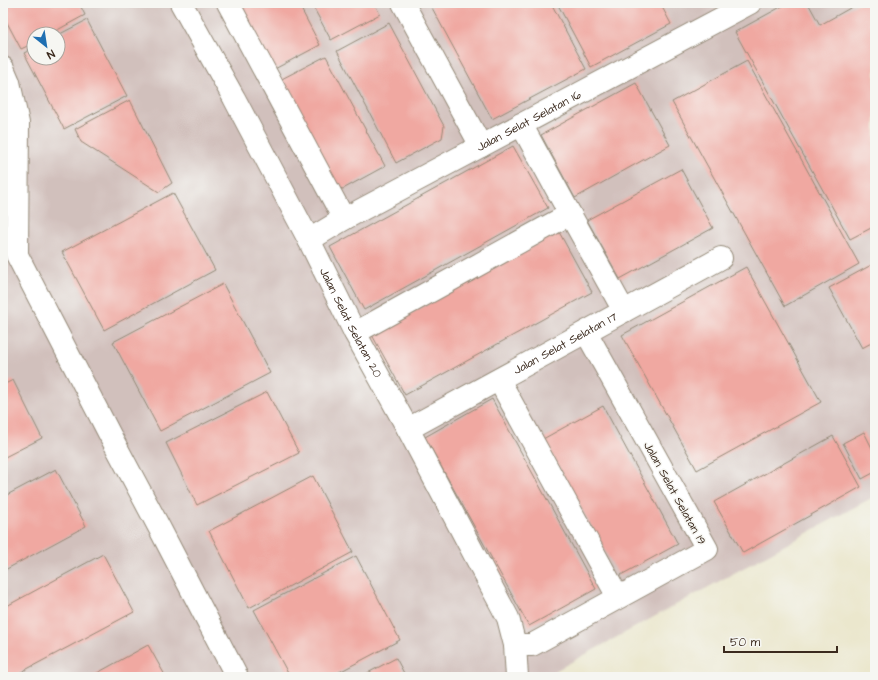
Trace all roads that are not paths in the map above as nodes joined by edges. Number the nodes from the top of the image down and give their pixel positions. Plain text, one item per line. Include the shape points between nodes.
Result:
1 (181, 3) edge
2 (228, 3) edge
3 (404, 3) edge
4 (750, 3) edge
5 (3, 68) edge
6 (521, 124) junction
7 (481, 146) junction
8 (570, 214) junction
9 (344, 219) junction
10 (309, 240) junction
11 (721, 258) dead end
12 (624, 311) junction
13 (586, 332) junction
14 (355, 333) junction
15 (499, 380) junction
16 (408, 429) junction
17 (618, 597) junction
18 (515, 646) junction
19 (237, 677) edge
20 (517, 677) edge

1 - 10 street, Jalan Selat Selatan 20
2 - 9 street
3 - 7 street
4 - 6 street, Jalan Selat Selatan 16
5 - 19 street via 9,82 18,123 17,255
6 - 7 street, Jalan Selat Selatan 16
6 - 8 street
7 - 9 street, Jalan Selat Selatan 16
8 - 12 street
8 - 14 street
9 - 10 street, Jalan Selat Selatan 16
10 - 14 street, Jalan Selat Selatan 20
11 - 12 street, Jalan Selat Selatan 17
12 - 13 street, Jalan Selat Selatan 17
13 - 15 street, Jalan Selat Selatan 17
13 - 17 street, Jalan Selat Selatan 19 via 707,549
14 - 16 street, Jalan Selat Selatan 20
15 - 16 street, Jalan Selat Selatan 17
15 - 17 street
16 - 18 street, Jalan Selat Selatan 20 via 508,618
17 - 18 street, Jalan Selat Selatan 19 via 532,645
18 - 20 street, Jalan Selat Selatan 20

